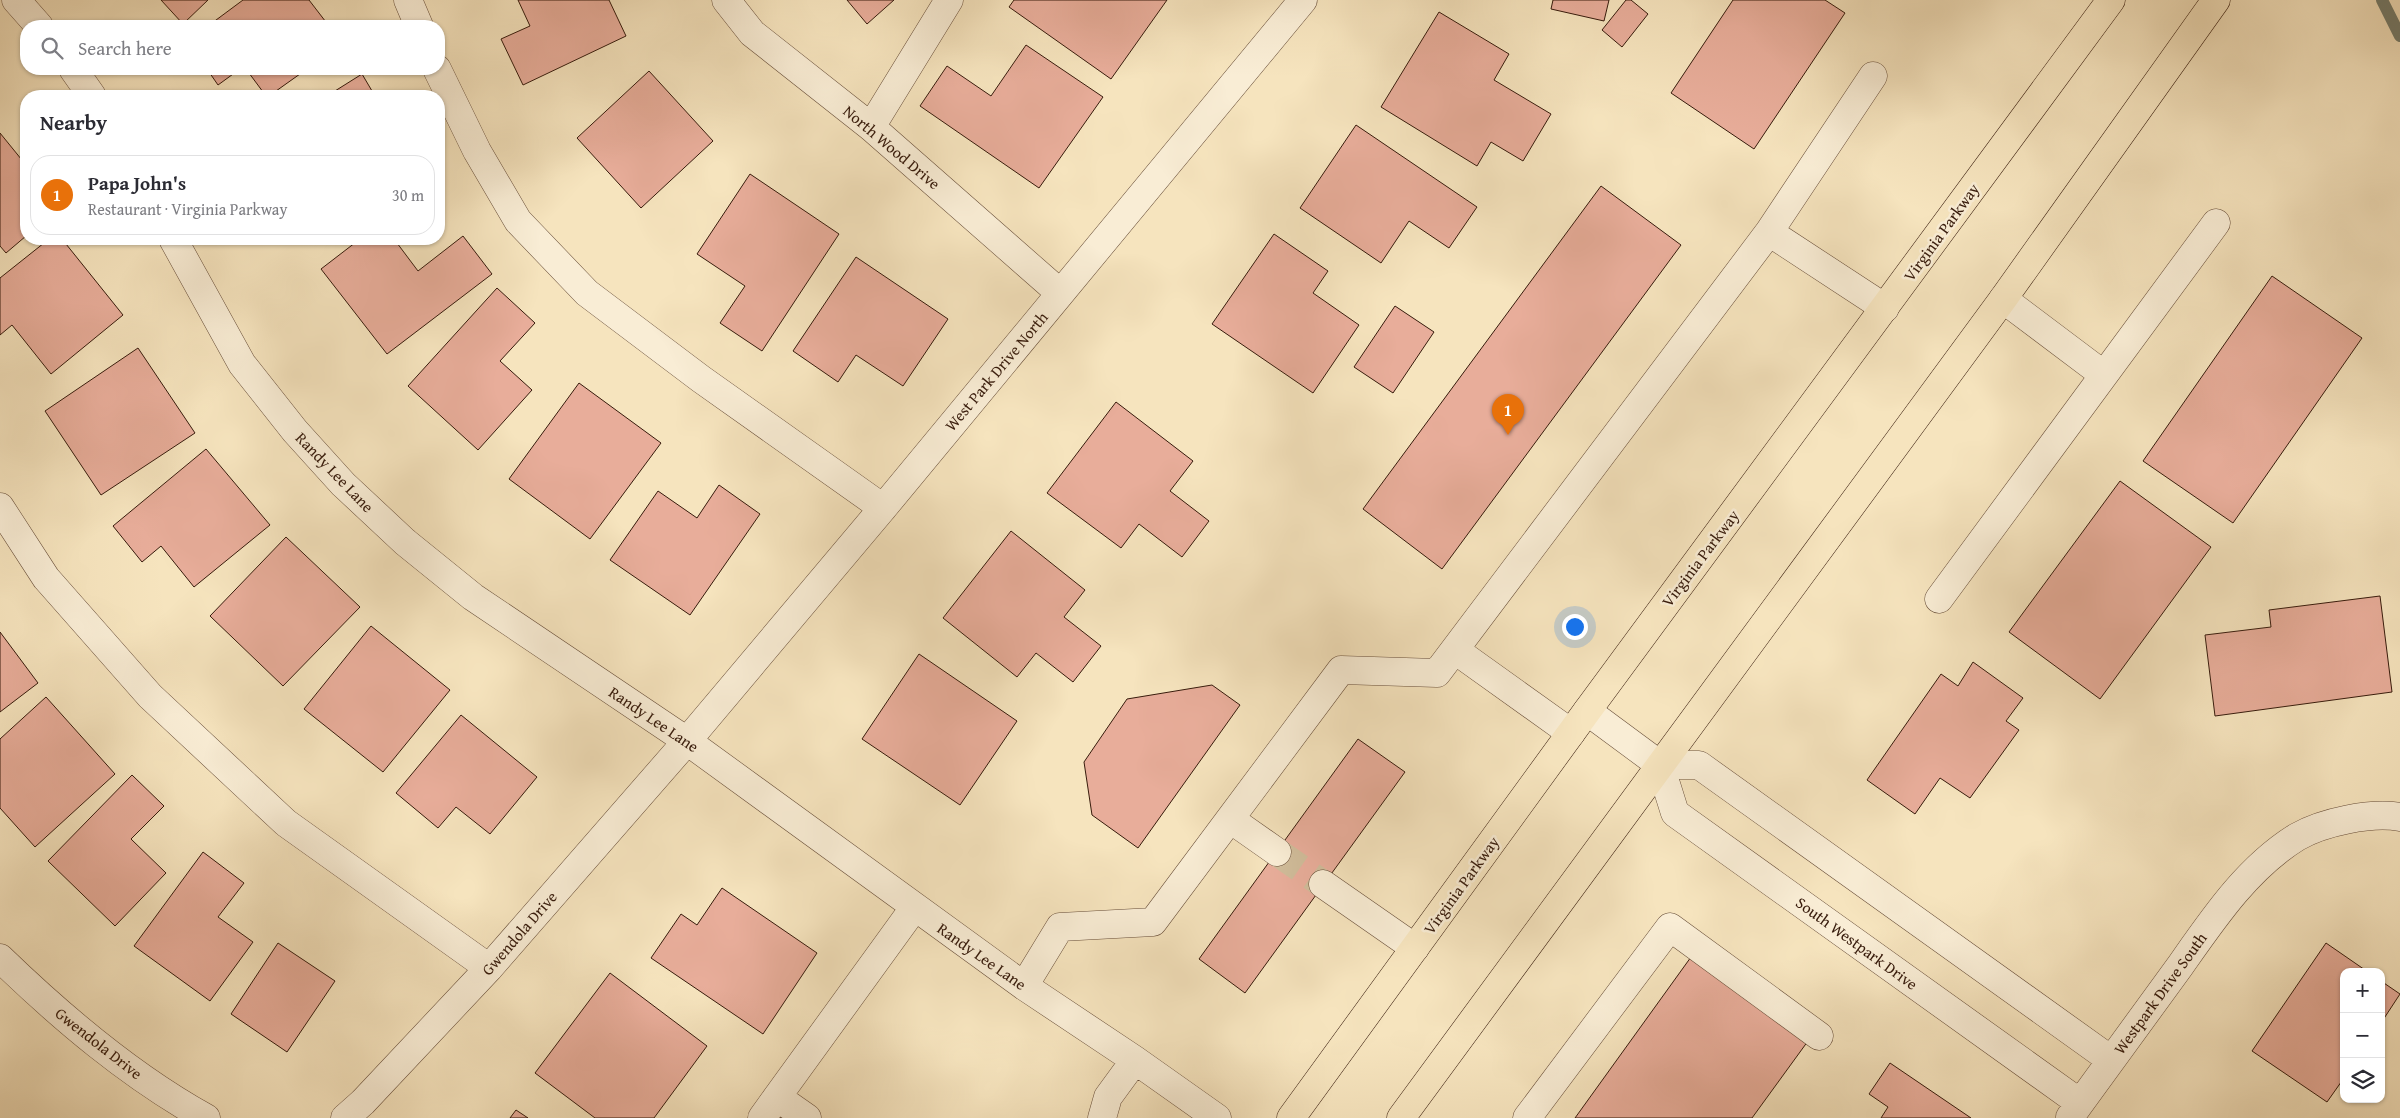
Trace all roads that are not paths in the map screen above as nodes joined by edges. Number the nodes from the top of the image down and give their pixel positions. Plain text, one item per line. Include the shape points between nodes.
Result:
1 (16, 0) edge
2 (408, 0) edge
3 (726, 0) edge
4 (949, 0) edge
5 (1303, 0) edge
6 (2111, 0) edge
7 (2216, 0) edge
8 (34, 20) edge
9 (416, 20) edge
10 (77, 75) edge
11 (440, 75) edge
12 (1873, 76) dead end
13 (88, 90) edge
14 (872, 126) junction
15 (2216, 223) dead end
16 (1769, 232) junction
17 (176, 245) edge
18 (1060, 293) junction
19 (2003, 299) junction
20 (1885, 308) junction
21 (2104, 375) junction
22 (0, 507) edge
23 (883, 508) junction
24 (1939, 599) dead end
25 (1455, 650) junction
26 (1587, 711) junction
27 (1571, 733) junction
28 (686, 741) junction
29 (1660, 765) junction
30 (2400, 817) edge
31 (1230, 819) junction
32 (1277, 852) tunnel mouth
33 (1323, 884) tunnel mouth
34 (914, 908) junction
35 (1415, 948) junction
36 (0, 958) edge
37 (489, 968) junction
38 (1024, 986) junction
39 (1820, 1036) dead end
40 (1135, 1060) junction
41 (2111, 1060) junction
42 (770, 1107) edge
43 (2074, 1110) edge
44 (206, 1118) edge
45 (345, 1118) edge
46 (807, 1118) edge
47 (1102, 1118) edge
48 (1217, 1118) edge
49 (1291, 1118) edge
50 (1401, 1118) edge
51 (1526, 1118) edge

1 - 8 street
2 - 9 street
3 - 14 street, North Wood Drive via 752,33
4 - 14 street
5 - 18 street, West Park Drive North
6 - 20 main road, Virginia Parkway
7 - 19 main road
10 - 13 street
11 - 23 street via 477,151 518,221 587,293 701,379
12 - 16 street
14 - 18 street, North Wood Drive
15 - 21 street
16 - 20 street
16 - 25 street
17 - 28 street, Randy Lee Lane via 242,364 295,432 343,484 405,542 473,597
18 - 23 street, West Park Drive North
19 - 21 street
19 - 29 main road
20 - 26 main road, Virginia Parkway
21 - 24 street
22 - 37 street via 46,578 150,696 286,823
23 - 28 street, West Park Drive North
25 - 27 street
25 - 31 street via 1436,673 1341,670
26 - 27 main road, Virginia Parkway
26 - 29 street
27 - 35 main road, Virginia Parkway
28 - 34 street, Randy Lee Lane
28 - 37 street, Gwendola Drive
29 - 41 street, Westpark Drive South via 1699,765
29 - 43 street, South Westpark Drive via 1675,813
29 - 50 main road
30 - 41 street, Westpark Drive South via 2387,815 2341,820 2298,837 2255,870 2216,916
31 - 32 street
31 - 38 street via 1153,922 1060,927
33 - 35 street
34 - 38 street, Randy Lee Lane
34 - 42 street
35 - 49 main road, Virginia Parkway
36 - 44 street, Gwendola Drive via 36,993 132,1071
37 - 45 street, Gwendola Drive
38 - 40 street, Randy Lee Lane
39 - 51 street via 1670,928
40 - 47 street via 1108,1097
40 - 48 street, Randy Lee Lane
41 - 43 street
42 - 46 street

